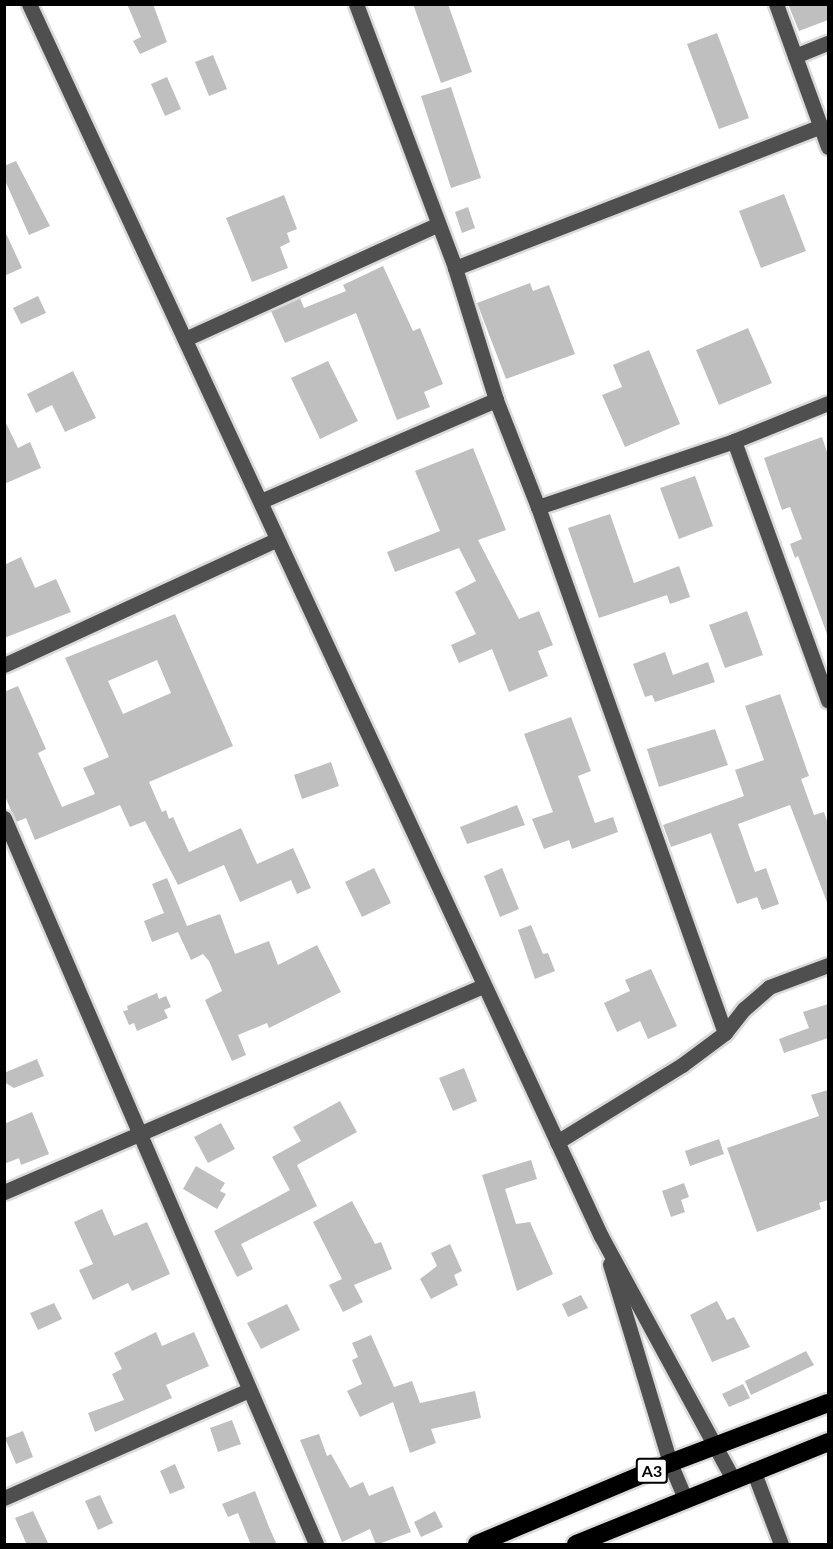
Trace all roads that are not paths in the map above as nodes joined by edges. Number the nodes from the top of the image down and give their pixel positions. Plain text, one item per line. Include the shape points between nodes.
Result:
1 (29, 4) edge
2 (356, 4) edge
3 (776, 4) edge
4 (828, 44) edge
5 (795, 56) junction
6 (821, 126) junction
7 (828, 147) edge
8 (438, 224) junction
9 (455, 268) junction
10 (185, 339) junction
11 (496, 400) junction
12 (828, 404) edge
13 (734, 441) junction
14 (261, 501) junction
15 (538, 507) junction
16 (276, 540) junction
17 (4, 665) edge
18 (828, 700) edge
19 (4, 818) edge
20 (828, 965) edge
21 (483, 986) junction
22 (725, 1033) junction
23 (140, 1132) junction
24 (557, 1142) junction
25 (4, 1192) edge
26 (602, 1236) junction
27 (249, 1390) junction
28 (828, 1402) edge
29 (828, 1442) edge
30 (716, 1445) junction
31 (670, 1463) junction
32 (753, 1470) junction
33 (733, 1479) junction
34 (4, 1498) edge
35 (685, 1498) junction
36 (316, 1545) edge
37 (477, 1545) edge
38 (576, 1545) edge
39 (781, 1545) edge

1 - 10 street
2 - 8 street
3 - 5 street
4 - 5 street
5 - 6 street
6 - 7 street
6 - 9 street
8 - 9 street
8 - 10 street
9 - 11 street
10 - 14 street
11 - 14 street
11 - 15 street
12 - 13 street
13 - 15 street
13 - 18 street
14 - 16 street
15 - 22 street
16 - 17 street
16 - 21 street
19 - 23 street
20 - 22 street via 769,987
21 - 23 street
21 - 24 street
22 - 24 street via 682,1065
23 - 25 street
23 - 27 street
24 - 26 street
26 - 30 street
26 - 31 street
27 - 34 street
27 - 36 street
28 - 30 highway, A3
29 - 32 highway, A3
30 - 31 highway, A3
30 - 33 street
31 - 35 street
31 - 37 highway, A3
32 - 33 highway, A3
32 - 39 street
33 - 35 highway, A3
35 - 38 highway, A3

